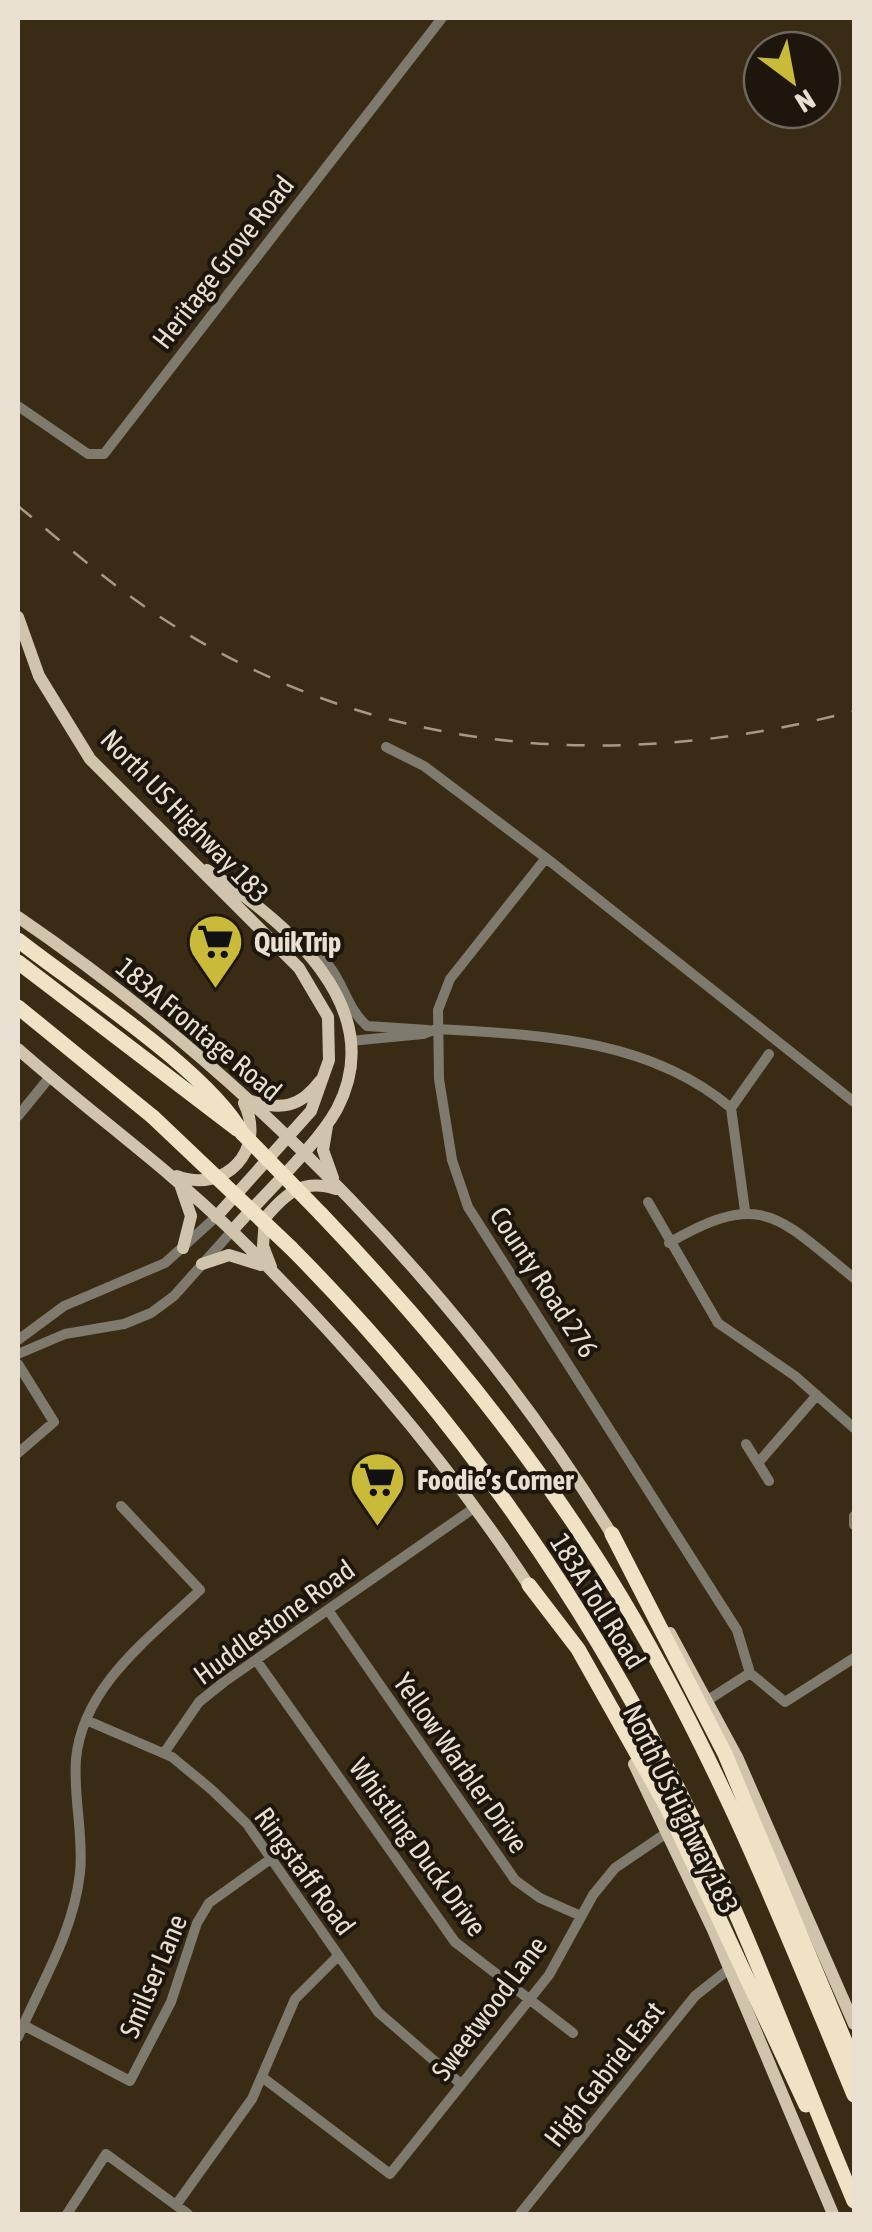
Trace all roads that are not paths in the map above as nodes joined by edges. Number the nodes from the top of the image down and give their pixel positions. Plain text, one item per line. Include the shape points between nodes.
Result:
1 (442, 18) edge
2 (18, 406) edge
3 (18, 617) edge
4 (386, 747) dead end
5 (546, 858) junction
6 (193, 860) junction
7 (18, 917) edge
8 (18, 940) edge
9 (301, 946) junction
10 (18, 962) edge
11 (18, 1007) edge
12 (328, 1016) junction
13 (432, 1030) junction
14 (350, 1042) junction
15 (18, 1050) edge
16 (769, 1054) dead end
17 (327, 1071) junction
18 (49, 1078) junction
19 (243, 1097) junction
20 (854, 1102) edge
21 (731, 1108) junction
22 (18, 1116) edge
23 (330, 1120) junction
24 (242, 1133) junction
25 (288, 1140) junction
26 (301, 1152) junction
27 (165, 1172) junction
28 (180, 1184) junction
29 (338, 1190) junction
30 (648, 1202) dead end
31 (745, 1211) junction
32 (216, 1217) junction
33 (232, 1231) junction
34 (670, 1243) junction
35 (183, 1248) junction
36 (202, 1264) junction
37 (269, 1269) junction
38 (854, 1278) edge
39 (18, 1340) edge
40 (18, 1354) edge
41 (18, 1364) edge
42 (817, 1395) junction
43 (854, 1428) edge
44 (746, 1444) dead end
45 (18, 1453) edge
46 (758, 1464) junction
47 (769, 1481) dead end
48 (121, 1506) dead end
49 (474, 1508) junction
50 (854, 1516) edge
51 (854, 1525) edge
52 (612, 1534) junction
53 (529, 1585) junction
54 (328, 1610) junction
55 (854, 1658) edge
56 (256, 1660) junction
57 (750, 1672) junction
58 (708, 1700) junction
59 (86, 1720) junction
60 (164, 1753) junction
61 (668, 1832) junction
62 (272, 1858) junction
63 (581, 1916) junction
64 (338, 1956) junction
65 (729, 1969) junction
66 (849, 1995) edge
67 (528, 2000) junction
68 (854, 2024) edge
69 (23, 2025) junction
70 (573, 2033) dead end
71 (18, 2037) edge
72 (854, 2063) edge
73 (262, 2076) junction
74 (460, 2084) junction
75 (854, 2094) edge
76 (841, 2169) junction
77 (854, 2201) edge
78 (176, 2205) junction
79 (66, 2214) edge
80 (188, 2214) edge
81 (520, 2214) edge
82 (832, 2214) edge

1 - 2 street, Heritage Grove Road via 104,454 88,454
3 - 6 main road, North US Highway 183 via 39,676 90,759
4 - 5 street via 424,766
5 - 13 street, County Road 276 via 450,979
5 - 20 street
6 - 9 main road, North US Highway 183
6 - 12 main road, North US Highway 183 via 303,972
7 - 19 main road, 183A Frontage Road
8 - 24 highway via 184,1069 228,1108
9 - 13 street via 340,978 367,1026
9 - 14 main road, North US Highway 183 via 339,999
10 - 24 highway, 183A Toll Road
11 - 76 highway, 183A Toll Road, bridge via 153,1117 290,1248 418,1386 563,1586 684,1801
12 - 14 main road, North US Highway 183
12 - 17 main road
13 - 14 street
13 - 21 street via 589,1042 678,1072
13 - 57 street, County Road 276 via 458,1188 737,1630
14 - 23 main road, North US Highway 183 via 345,1086
15 - 18 main road
16 - 21 street
17 - 19 main road via 294,1105
17 - 25 main road via 311,1111
18 - 22 street
18 - 27 main road
19 - 25 main road, 183A Frontage Road
19 - 27 main road via 253,1135 225,1174 199,1184
21 - 31 street
23 - 26 main road, North US Highway 183
23 - 29 main road via 322,1150
24 - 75 highway, 183A Toll Road, bridge via 440,1348 608,1576 723,1789
25 - 26 main road, 183A Frontage Road
25 - 32 main road
26 - 29 main road, 183A Frontage Road
26 - 33 main road, North US Highway 183
27 - 28 main road
28 - 32 main road
28 - 35 main road via 191,1216
29 - 37 main road via 297,1187 265,1218
29 - 52 main road via 496,1371
30 - 34 street
31 - 34 street via 721,1215
31 - 38 street via 785,1224
32 - 33 main road, North US Highway 183
32 - 35 street
33 - 36 street
33 - 37 main road, North US Highway 183
34 - 42 street via 718,1323
35 - 39 street via 144,1275 64,1306
36 - 37 main road via 229,1255
36 - 40 street via 174,1296 138,1320 65,1334
37 - 49 main road, North US Highway 183 via 362,1364
41 - 45 street via 54,1422
42 - 43 street
42 - 46 street
44 - 46 street
46 - 47 street
48 - 59 street via 200,1590 118,1668
49 - 53 main road, North US Highway 183
49 - 54 street, Huddlestone Road
50 - 51 street
52 - 58 main road
52 - 72 highway via 726,1754
53 - 61 main road, North US Highway 183 via 606,1711
53 - 76 highway via 578,1649 668,1809 795,2085
54 - 56 street, Huddlestone Road
54 - 63 street, Yellow Warbler Drive via 515,1880
55 - 57 street via 785,1702
56 - 60 street, Huddlestone Road via 200,1702
56 - 67 street, Whistling Duck Drive via 455,1942
57 - 58 street
58 - 66 main road
59 - 60 street, Ringstaff Road
59 - 69 street via 76,1756 80,1872 62,1947
60 - 62 street, Ringstaff Road via 247,1824
61 - 63 street, Sweetwood Lane via 614,1868
61 - 65 main road, North US Highway 183
62 - 64 street, Ringstaff Road
62 - 69 street, Smilser Lane via 209,1903 171,2002 130,2080
63 - 67 street, Sweetwood Lane
64 - 73 street via 295,1999
64 - 74 street, Ringstaff Road via 378,2012
65 - 81 street, High Gabriel East via 695,1996
65 - 82 main road, North US Highway 183
66 - 68 main road
67 - 70 street, Whistling Duck Drive
67 - 74 street, Sweetwood Lane
69 - 71 street
73 - 74 street, Sweetwood Lane via 390,2174
73 - 78 street via 233,2129
76 - 77 highway, 183A Toll Road
78 - 79 street via 106,2154
78 - 80 street

